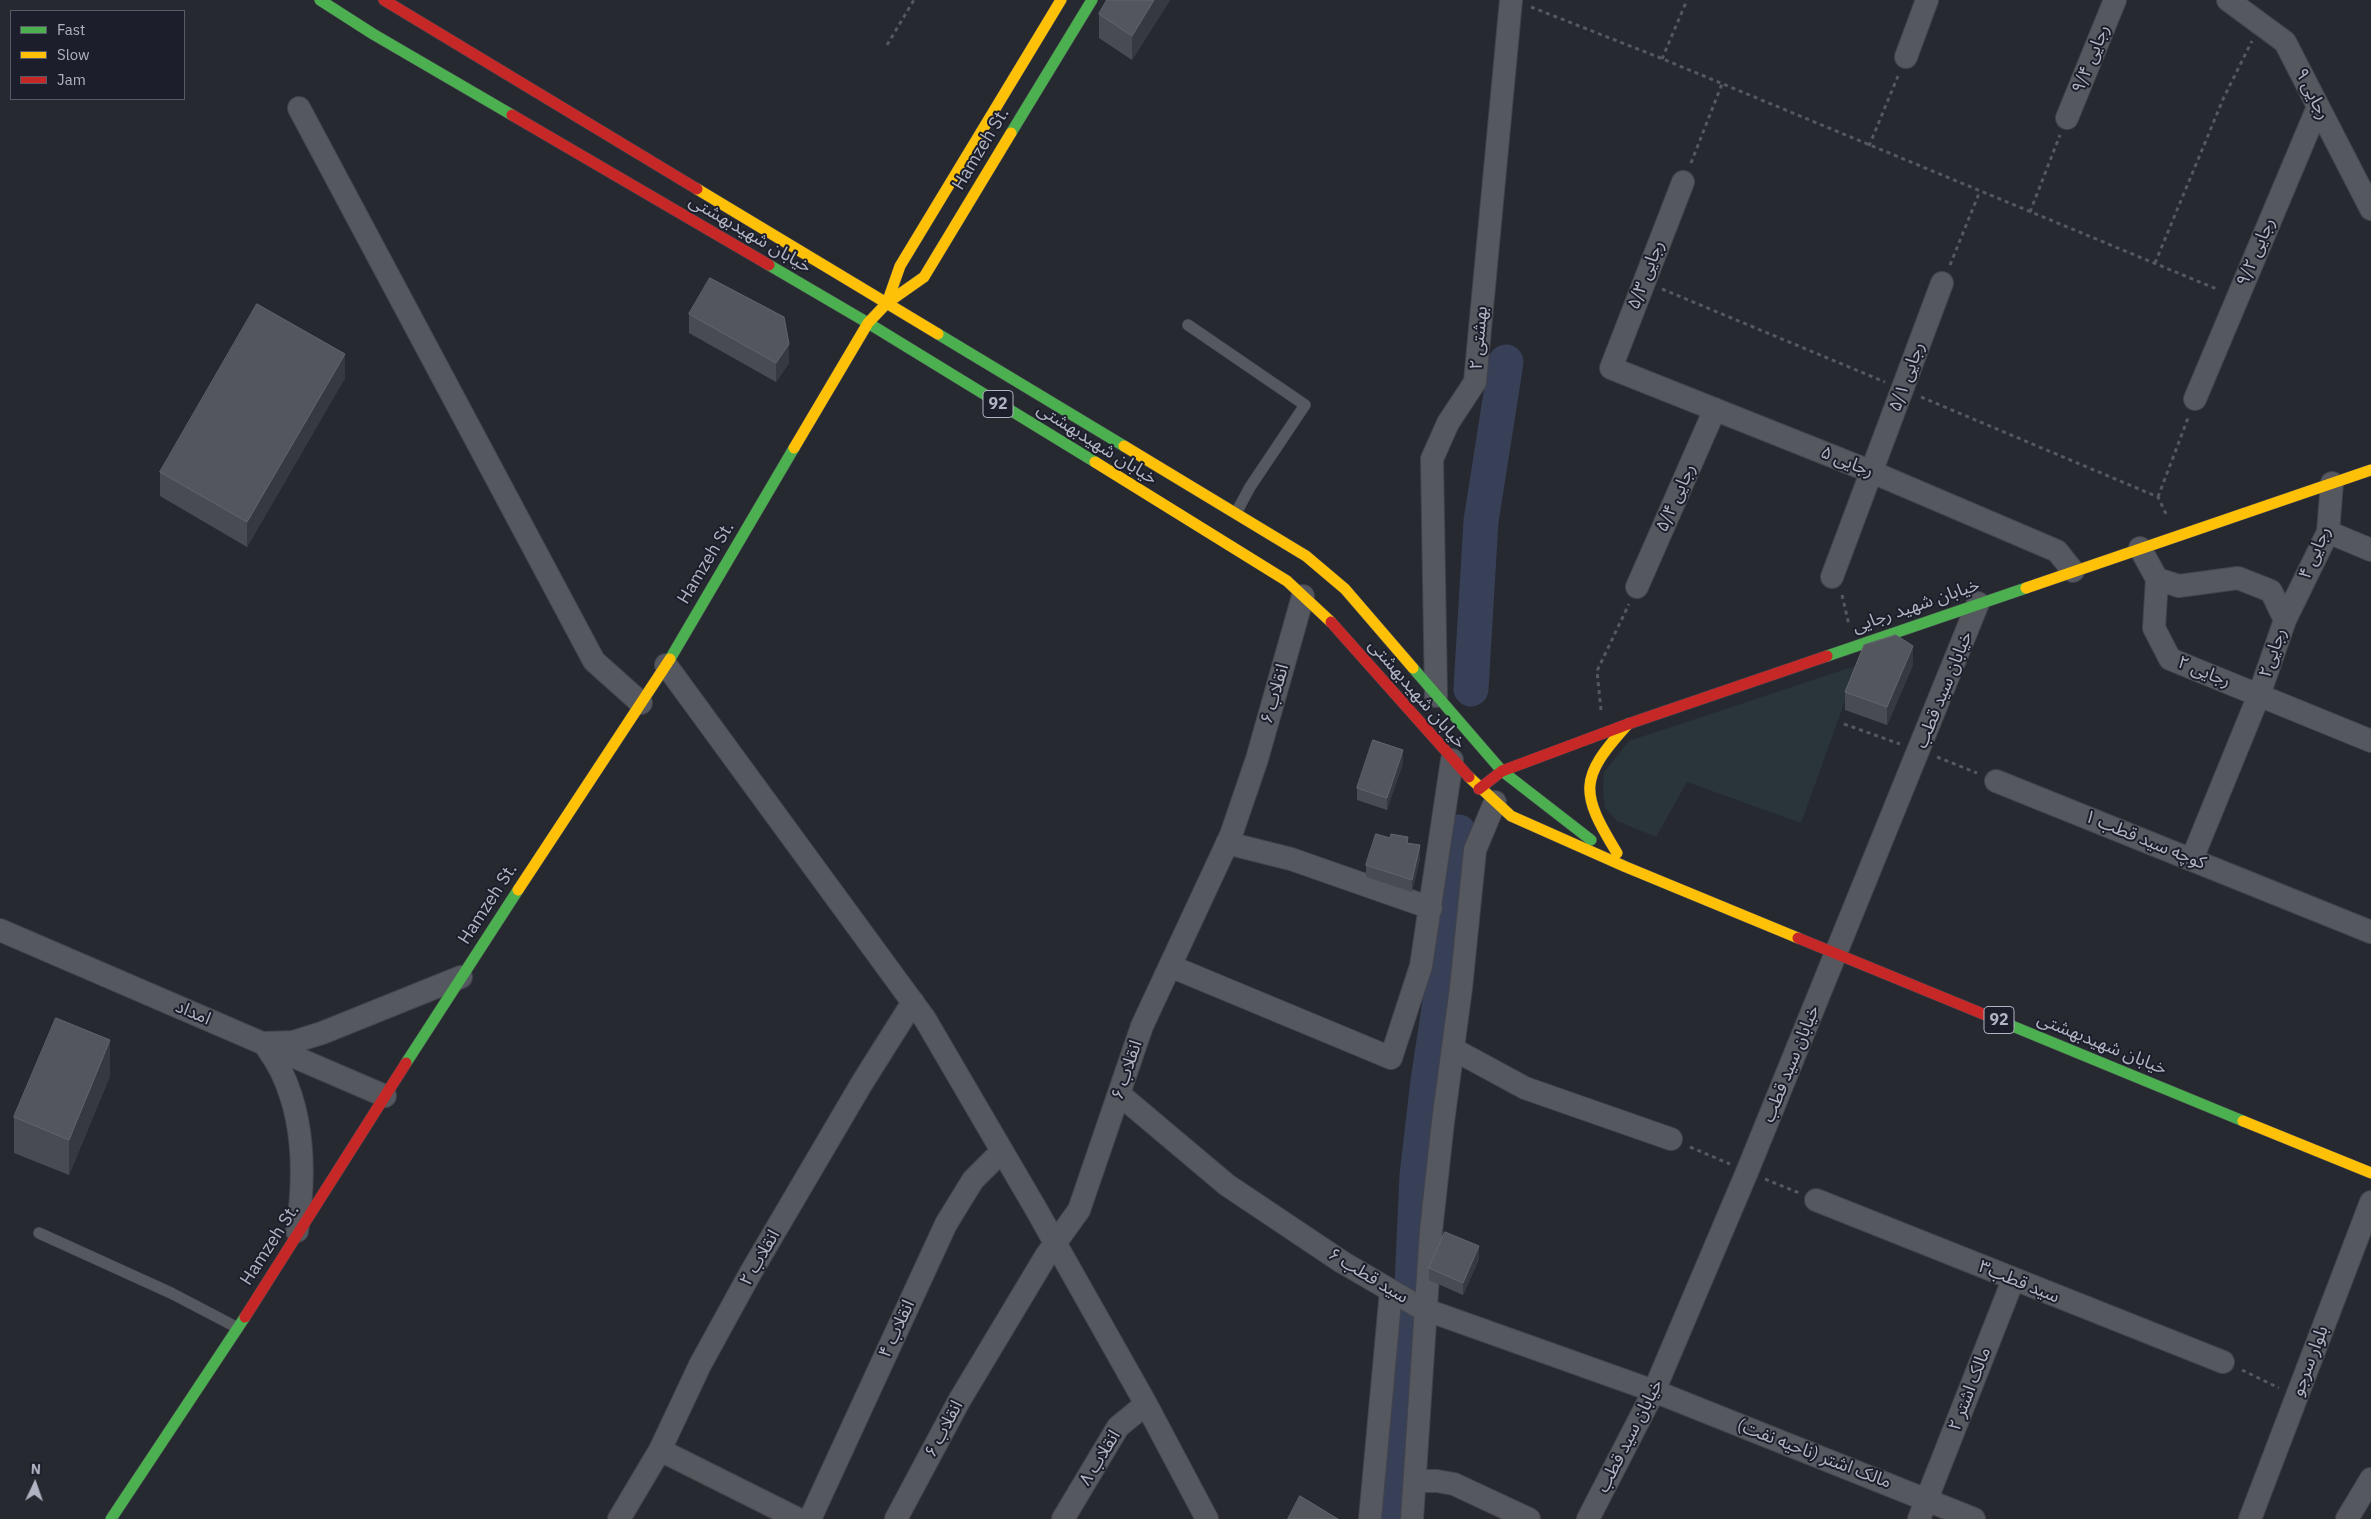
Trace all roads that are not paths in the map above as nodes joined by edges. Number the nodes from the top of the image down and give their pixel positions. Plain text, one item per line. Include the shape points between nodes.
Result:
1 (320, 0) edge
2 (384, 0) edge
3 (1061, 0) edge
4 (1092, 0) edge
5 (1927, 0) edge
6 (2115, 0) edge
7 (2228, 0) edge
8 (1517, 2) edge
9 (1906, 57) road end
10 (2318, 106) junction
11 (299, 108) dead end
12 (2067, 118) road end
13 (1683, 182) road end
14 (2371, 209) edge
15 (1942, 283) road end
16 (887, 303) junction
17 (868, 323) junction
18 (1188, 325) dead end
19 (1611, 368) joint
20 (2195, 399) road end
21 (1715, 409) junction
22 (2371, 470) edge
23 (1872, 472) junction
24 (2332, 483) junction
25 (1236, 513) junction
26 (2328, 532) junction
27 (2140, 548) junction
28 (2371, 550) edge
29 (2073, 571) junction
30 (1832, 577) road end
31 (2157, 579) junction
32 (1637, 587) road end
33 (1303, 596) junction
34 (1978, 603) junction
35 (2285, 620) junction
36 (666, 665) junction
37 (2259, 695) junction
38 (1436, 696) junction
39 (641, 703) junction
40 (1628, 724) junction
41 (2371, 742) edge
42 (1452, 760) junction
43 (1502, 771) junction
44 (1996, 781) road end
45 (1487, 795) junction
46 (1227, 842) junction
47 (2192, 859) junction
48 (1626, 867) junction
49 (1431, 908) junction
50 (0, 930) edge
51 (2371, 932) edge
52 (1836, 953) junction
53 (1170, 966) junction
54 (461, 977) junction
55 (913, 1002) junction
56 (264, 1043) junction
57 (1452, 1048) junction
58 (1119, 1094) junction
59 (385, 1096) junction
60 (1671, 1138) road end
61 (1002, 1151) junction
62 (2371, 1173) edge
63 (1816, 1200) road end
64 (2371, 1202) edge
65 (39, 1233) dead end
66 (296, 1236) junction
67 (1055, 1242) junction
68 (2013, 1280) junction
69 (1391, 1291) junction
70 (1427, 1310) junction
71 (238, 1328) junction
72 (2223, 1362) road end
73 (1654, 1391) junction
74 (1146, 1404) junction
75 (660, 1450) junction
76 (2371, 1479) edge
77 (1415, 1481) junction
78 (1923, 1509) edge
79 (111, 1519) edge
80 (619, 1519) edge
81 (798, 1519) edge
82 (810, 1519) edge
83 (896, 1519) edge
84 (1063, 1519) edge
85 (1207, 1519) edge
86 (1370, 1519) edge
87 (1412, 1519) edge
88 (1529, 1519) edge
89 (1588, 1519) edge
90 (1974, 1519) edge
91 (2250, 1519) edge
92 (2347, 1519) edge

1 - 17 main road, خیابان شهیدبهشتی / 92
2 - 16 main road, خیابان شهیدبهشتی / 92
3 - 16 main road, Hamzeh St. via 900,266
4 - 16 main road, Hamzeh St. via 924,277
5 - 9 street
6 - 12 street, رجایی ۹/۴
7 - 10 street, رجایی ۹ via 2285,42
8 - 38 street, بهشتی ۲ via 1475,382 1448,423 1432,459
10 - 14 street, رجایی ۹
10 - 20 street, رجایی ۹/۲
11 - 39 street via 594,661
13 - 19 street, رجایی ۵/۳
15 - 23 street, رجایی ۵/۱
16 - 17 main road, Hamzeh St.
16 - 25 main road, خیابان شهیدبهشتی / 92
17 - 33 main road, خیابان شهیدبهشتی / 92 via 1286,581
17 - 36 main road, Hamzeh St.
18 - 25 lane via 1305,405
19 - 21 street, رجایی ۵
21 - 23 street, رجایی ۵
21 - 32 street, رجایی ۵/۴
22 - 24 main road, خیابان شهید رجایی
23 - 29 street, رجایی ۵ via 2057,551
23 - 30 street, رجایی ۵/۱
24 - 26 street, رجایی ۴
24 - 27 main road, خیابان شهید رجایی
25 - 38 main road, خیابان شهیدبهشتی / 92 via 1306,556 1345,589
26 - 28 street
26 - 35 street, رجایی ۴
27 - 29 main road, خیابان شهید رجایی
27 - 31 street
29 - 34 main road, خیابان شهید رجایی
31 - 35 street, رجایی۲ via 2179,586 2238,578 2271,591
31 - 37 street, رجایی ۲ via 2154,628 2170,658
33 - 42 main road, خیابان شهیدبهشتی / 92 via 1329,619
33 - 46 street, انقلاب ۶ via 1257,759
34 - 40 main road, خیابان شهید رجایی
34 - 52 street, خیابان سید قطب
35 - 37 street, رجایی۲
36 - 39 main road, Hamzeh St.
36 - 55 street
37 - 41 street, رجایی ۲
37 - 47 street, رجایی۲
38 - 43 main road, خیابان شهیدبهشتی / 92
39 - 54 main road, Hamzeh St.
40 - 43 main road, خیابان شهید رجایی
40 - 48 main road via 1602,752 1593,770 1589,796 1594,815
42 - 45 main road, خیابان شهیدبهشتی / 92
42 - 49 street
43 - 45 main road, خیابان شهید رجایی
43 - 48 main road, خیابان شهیدبهشتی / 92
44 - 47 street, کوچه سید قطب ۱
45 - 48 main road, خیابان شهیدبهشتی / 92 via 1511,816
45 - 57 street via 1475,850
46 - 49 street via 1291,859
46 - 53 street, انقلاب ۶
47 - 51 street, کوچه سید قطب ۱
48 - 52 main road, خیابان شهیدبهشتی / 92
49 - 53 street via 1422,966 1391,1058
50 - 56 street, امداد
52 - 62 main road, خیابان شهیدبهشتی / 92
52 - 73 street, خیابان سید قطب
53 - 58 street, انقلاب ۶ via 1142,1026
54 - 56 street via 322,1033 293,1042
54 - 59 main road, Hamzeh St.
55 - 61 street
55 - 75 street, انقلاب ۲ via 752,1272 700,1365
56 - 59 street, امداد
56 - 66 street via 282,1072 294,1104 302,1161 302,1199
57 - 60 street via 1525,1088
57 - 70 street via 1431,1230
58 - 67 street, انقلاب ۶ via 1079,1210
58 - 69 street, سید قطب ۶ via 1227,1186
59 - 66 main road, Hamzeh St.
61 - 67 street
61 - 82 street, انقلاب ۴ via 974,1180 946,1224
63 - 68 street, سید قطب۳
64 - 91 street, بلوار سرجو
65 - 71 lane via 171,1293
66 - 71 main road, Hamzeh St.
67 - 74 street
67 - 83 street, انقلاب ۶ via 959,1401
68 - 72 street, سید قطب۳
68 - 78 street, مالک اشتر ۲
69 - 70 street, سید قطب ۶
69 - 86 street
70 - 73 street, سید قطب ۶
70 - 77 street
71 - 79 main road, Hamzeh St.
73 - 78 street, مالک اشتر (ناحیه نفت)
73 - 89 street, خیابان سید قطب
74 - 84 street, انقلاب ۸ via 1118,1427
74 - 85 street
75 - 80 street, انقلاب ۲
75 - 81 street
76 - 92 street
77 - 87 street
77 - 88 street via 1437,1480 1454,1484
78 - 90 street, مالک اشتر (ناحیه نفت)

